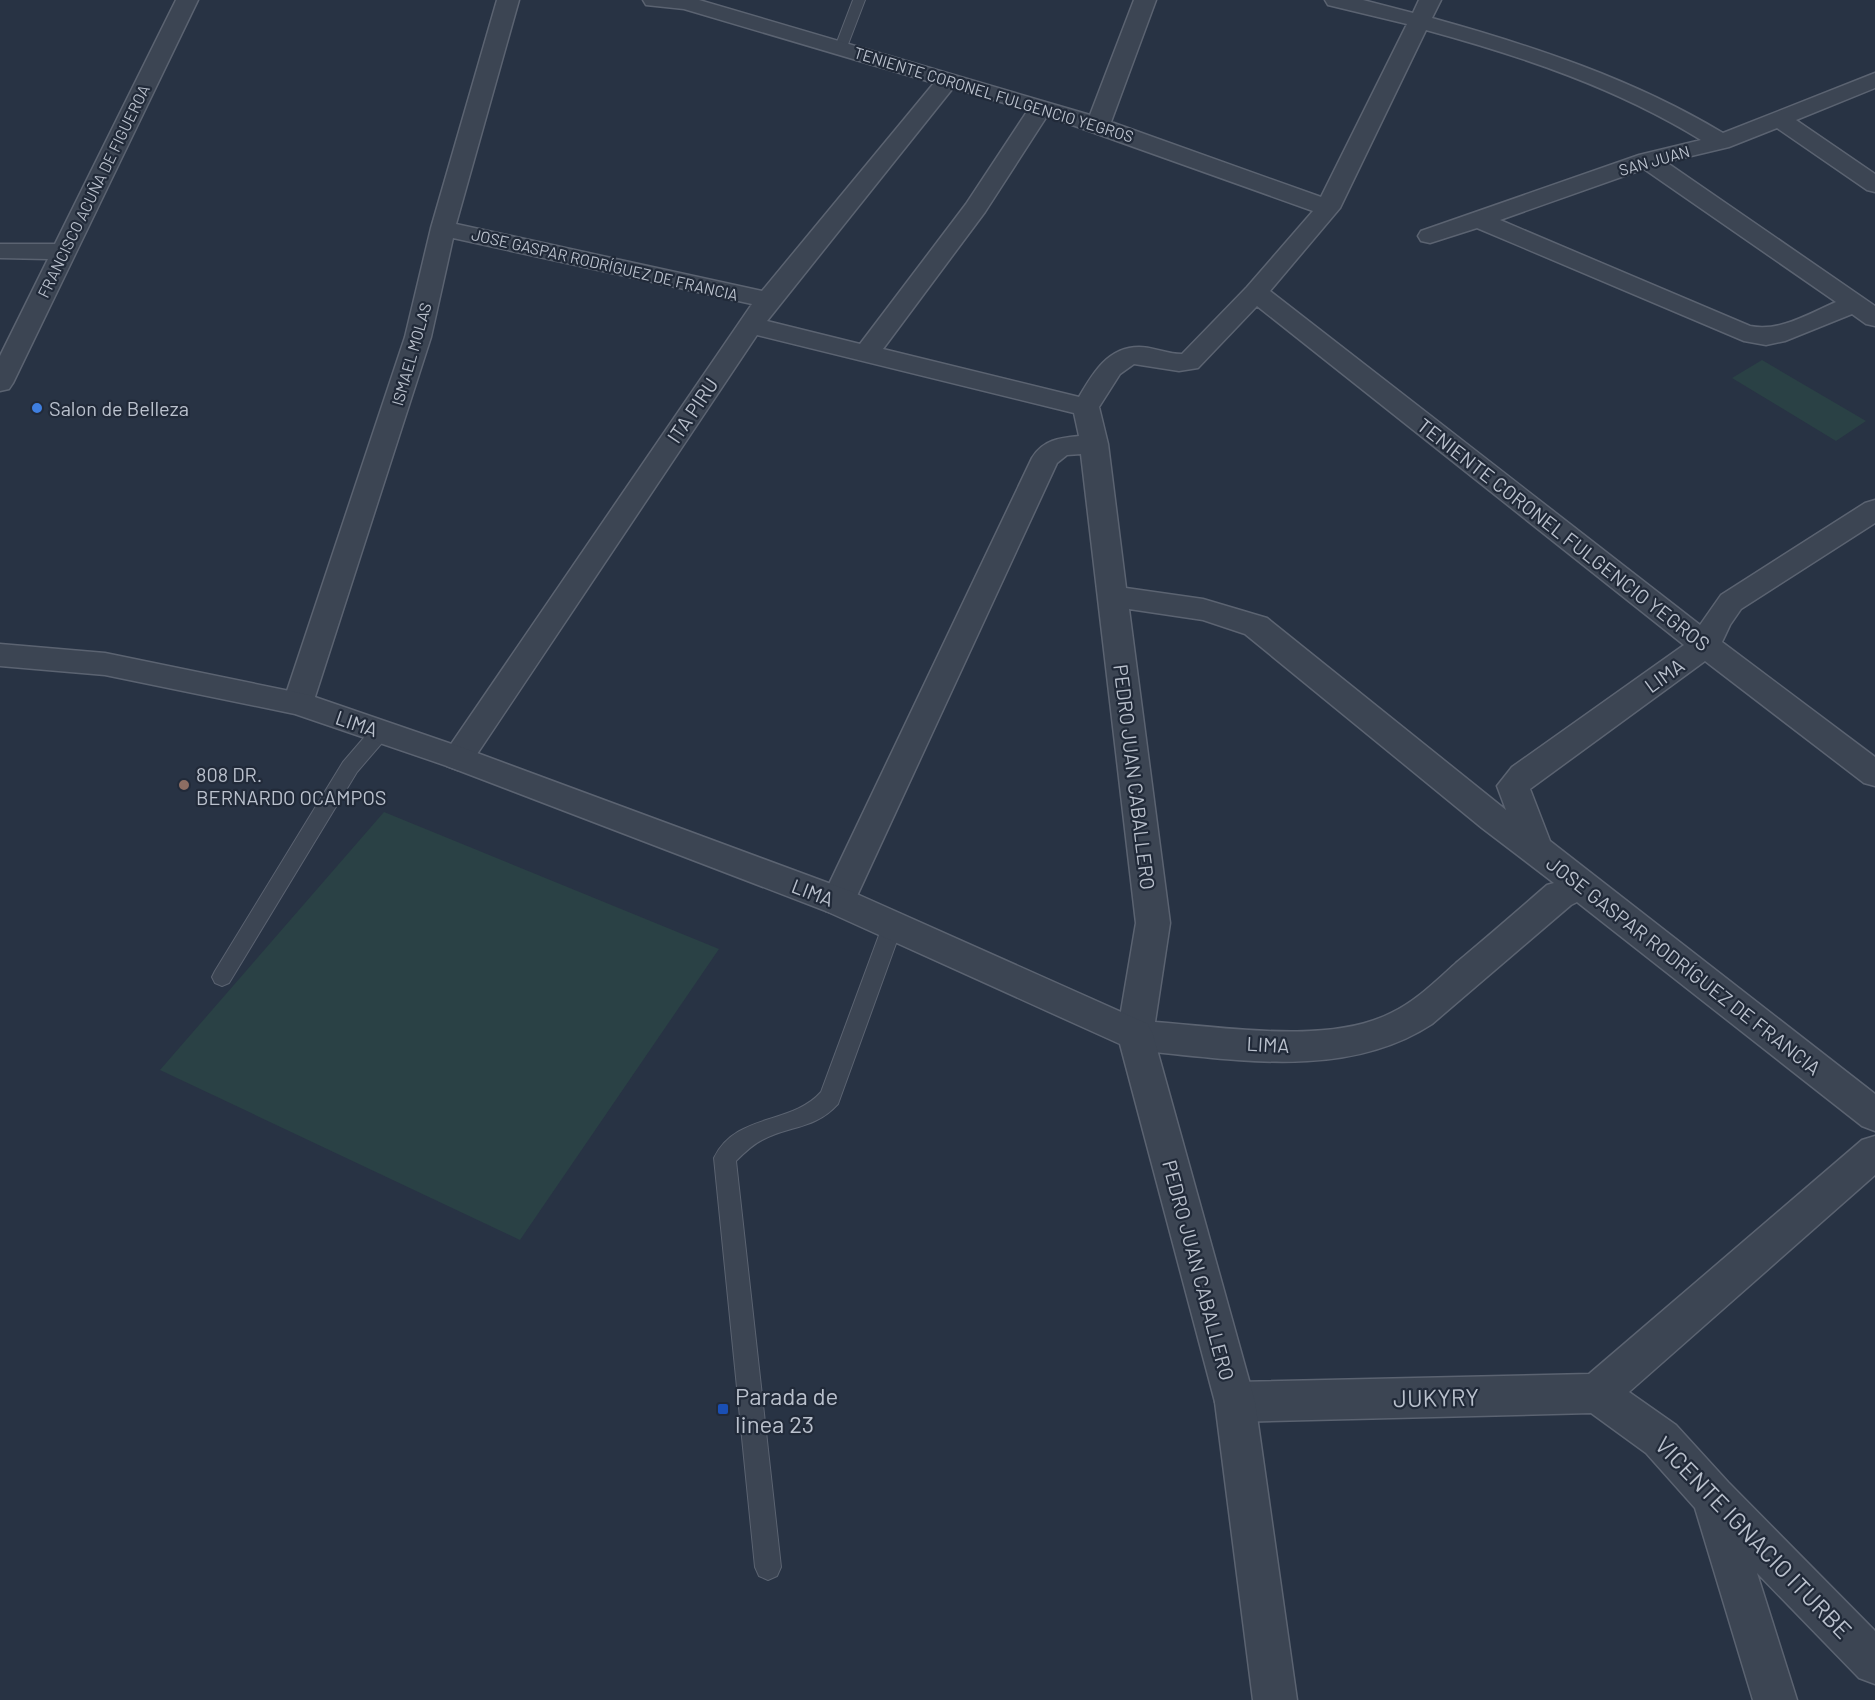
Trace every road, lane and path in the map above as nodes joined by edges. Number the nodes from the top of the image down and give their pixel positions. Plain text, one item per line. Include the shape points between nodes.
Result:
1 (187, 0) edge
2 (508, 0) edge
3 (654, 0) edge
4 (860, 0) edge
5 (1146, 0) edge
6 (1336, 0) edge
7 (1425, 10) edge
8 (841, 47) junction
9 (948, 80) junction
10 (1875, 80) edge
11 (1041, 107) junction
12 (1779, 119) junction
13 (1098, 125) junction
14 (1721, 142) junction
15 (1647, 160) junction
16 (1875, 185) edge
17 (1328, 208) junction
18 (1478, 219) junction
19 (443, 228) junction
20 (1430, 236) dead end
21 (0, 251) edge
22 (62, 252) junction
23 (1256, 292) junction
24 (768, 300) junction
25 (1854, 304) junction
26 (1875, 318) edge
27 (750, 325) junction
28 (867, 353) junction
29 (0, 383) edge
30 (1086, 407) junction
31 (1094, 444) junction
32 (1875, 510) edge
33 (1112, 597) junction
34 (1705, 645) junction
35 (0, 655) edge
36 (298, 703) junction
37 (381, 731) junction
38 (458, 758) junction
39 (1875, 774) edge
40 (1517, 798) joint
41 (1536, 849) junction
42 (1582, 887) junction
43 (838, 901) junction
44 (892, 927) junction
45 (222, 977) dead end
46 (1135, 1035) junction
47 (1875, 1114) edge
48 (1875, 1152) edge
49 (1235, 1402) junction
50 (1614, 1404) junction
51 (1713, 1497) junction
52 (768, 1567) dead end
53 (1875, 1662) edge
54 (1275, 1700) edge
55 (1775, 1700) edge

1 - 22 street, FRANCISCO ACUÑA DE FIGUEROA
2 - 19 street, ISMAEL MOLAS
3 - 8 street, TENIENTE CORONEL FULGENCIO YEGROS via 686,3
4 - 8 lane
5 - 13 street
6 - 7 street
7 - 14 street via 1655,104
7 - 17 street
8 - 9 street, TENIENTE CORONEL FULGENCIO YEGROS
9 - 11 street, TENIENTE CORONEL FULGENCIO YEGROS
9 - 24 street, ITA PIRU
10 - 12 street, SAN JUAN
11 - 13 street, TENIENTE CORONEL FULGENCIO YEGROS
11 - 28 street via 976,207
12 - 14 street, SAN JUAN
12 - 16 street
13 - 17 street, TENIENTE CORONEL FULGENCIO YEGROS
14 - 15 street, SAN JUAN
15 - 18 street, SAN JUAN
15 - 25 street
17 - 23 street
18 - 20 street, SAN JUAN
18 - 25 street via 1744,333 1766,337 1785,333
19 - 24 street, JOSE GASPAR RODRÍGUEZ DE FRANCIA
19 - 36 street, ISMAEL MOLAS via 418,338
21 - 22 street
22 - 29 street, FRANCISCO ACUÑA DE FIGUEROA
23 - 30 street via 1189,362 1176,364 1130,355 1114,363
23 - 34 street, TENIENTE CORONEL FULGENCIO YEGROS
24 - 27 street, ITA PIRU
25 - 26 street
27 - 28 street
27 - 38 street, ITA PIRU
28 - 30 street
30 - 31 street, PEDRO JUAN CABALLERO
31 - 33 street, PEDRO JUAN CABALLERO
31 - 43 street via 1060,447 1046,458
32 - 34 street, LIMA via 1731,602
33 - 41 street via 1183,604 1227,614 1256,626
33 - 46 street, PEDRO JUAN CABALLERO via 1153,923
34 - 39 street, TENIENTE CORONEL FULGENCIO YEGROS
34 - 40 street, LIMA via 1523,776 1514,786
35 - 36 street, LIMA via 105,664
36 - 37 street, LIMA
37 - 38 street, LIMA
37 - 45 lane via 350,767
38 - 43 street, LIMA
40 - 41 street, JOSE GASPAR RODRÍGUEZ DE FRANCIA
41 - 42 street, JOSE GASPAR RODRÍGUEZ DE FRANCIA
42 - 46 street, LIMA via 1559,895 1428,1008 1377,1034 1317,1046
42 - 47 street, JOSE GASPAR RODRÍGUEZ DE FRANCIA
43 - 44 street, LIMA
44 - 46 street, LIMA
44 - 52 lane via 830,1097 820,1110 804,1118 757,1131 725,1158
46 - 49 street, PEDRO JUAN CABALLERO
48 - 50 street
49 - 50 street, JUKYRY
49 - 54 street, PEDRO JUAN CABALLERO
50 - 51 street, VICENTE IGNACIO ITURBE via 1661,1439
51 - 53 street, VICENTE IGNACIO ITURBE
51 - 55 street

